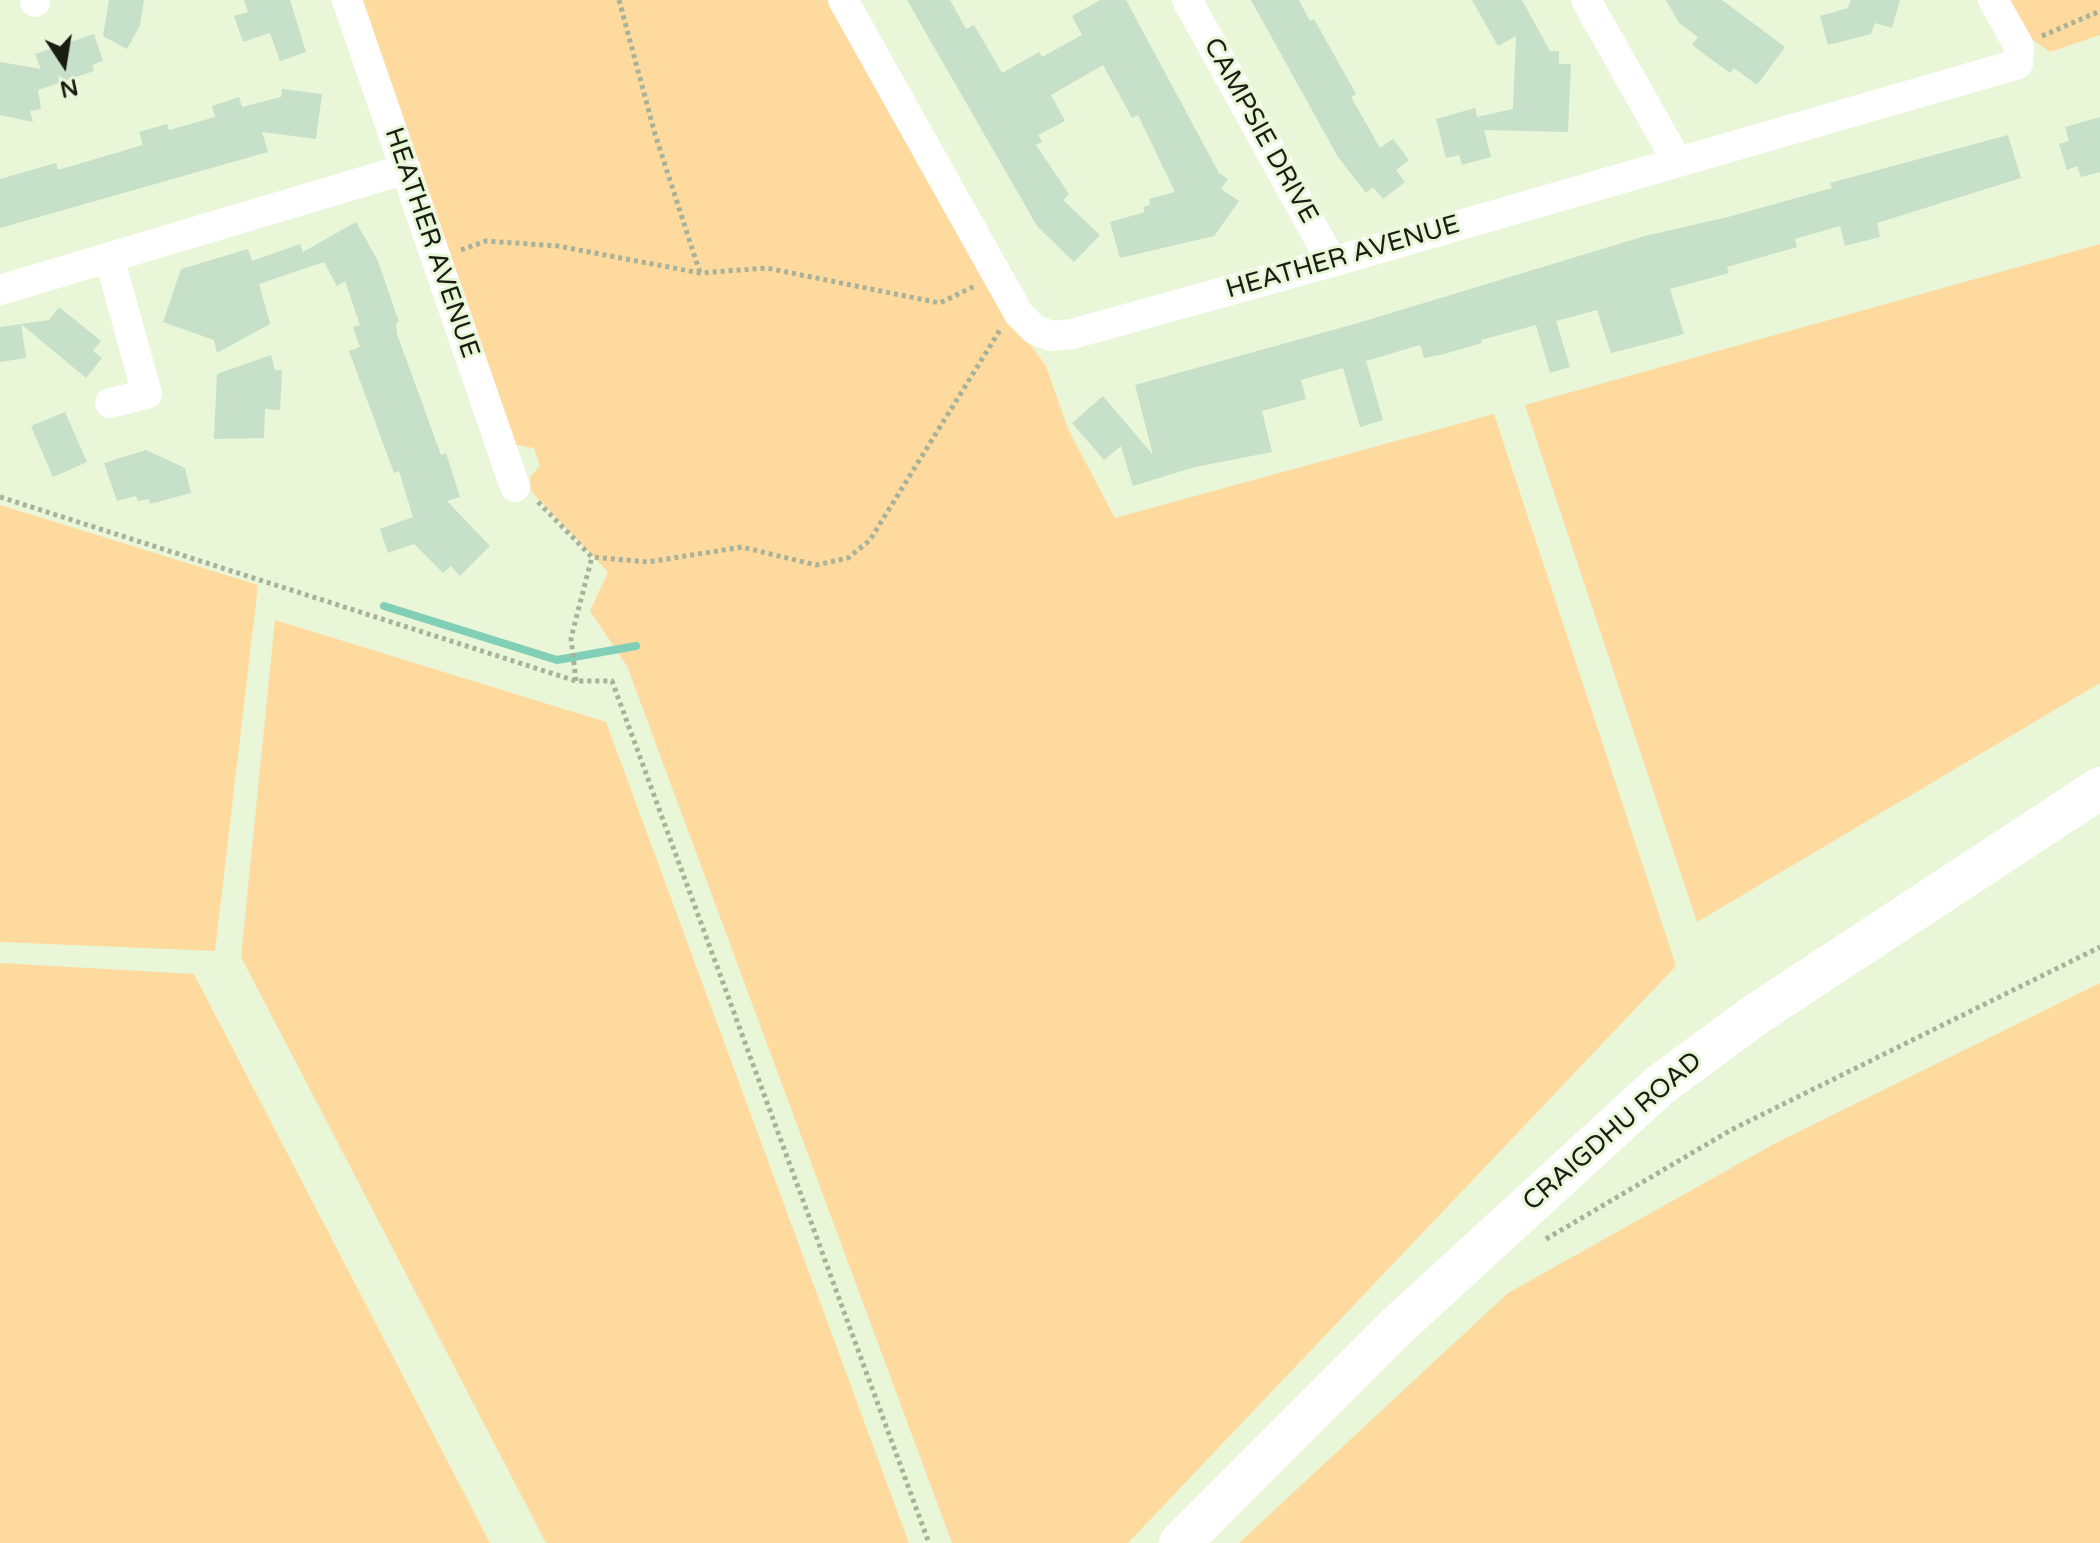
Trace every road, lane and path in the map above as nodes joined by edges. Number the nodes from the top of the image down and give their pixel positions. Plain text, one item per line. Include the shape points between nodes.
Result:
1 (347, 0) edge
2 (619, 0) edge
3 (843, 0) edge
4 (1187, 0) edge
5 (1586, 0) edge
6 (1993, 0) edge
7 (2100, 11) edge
8 (2018, 55) junction
9 (1677, 161) junction
10 (406, 169) junction
11 (435, 259) junction
12 (110, 260) junction
13 (1332, 262) junction
14 (700, 273) junction
15 (997, 275) junction
16 (0, 290) edge
17 (1019, 314) junction
18 (110, 403) dead end
19 (515, 487) joint
20 (0, 497) edge
21 (592, 557) junction
22 (576, 681) junction
23 (2100, 788) edge
24 (2100, 947) edge
25 (1544, 1241) dead end
26 (929, 1543) edge
27 (1180, 1543) edge

1 - 10 street, HEATHER AVENUE
2 - 14 path
3 - 15 street, HEATHER AVENUE
4 - 13 street, CAMPSIE DRIVE
5 - 9 street
6 - 8 street
7 - 8 path
8 - 9 street, HEATHER AVENUE
9 - 13 street, HEATHER AVENUE
10 - 11 street, HEATHER AVENUE
10 - 12 street
11 - 14 path via 486,241 558,246
11 - 19 street, HEATHER AVENUE
12 - 16 street
12 - 18 street via 147,394
13 - 17 street, HEATHER AVENUE via 1072,334 1052,336 1035,330
14 - 15 path via 767,268 940,303
15 - 17 street, HEATHER AVENUE
17 - 21 path via 998,332 870,540 848,558 816,565 742,547 648,562
19 - 21 path via 537,501
20 - 22 path
21 - 22 path via 571,638
22 - 26 path via 612,681
23 - 27 main road, CRAIGDHU ROAD via 1755,1015 1660,1085 1396,1327
24 - 25 path via 1731,1130

